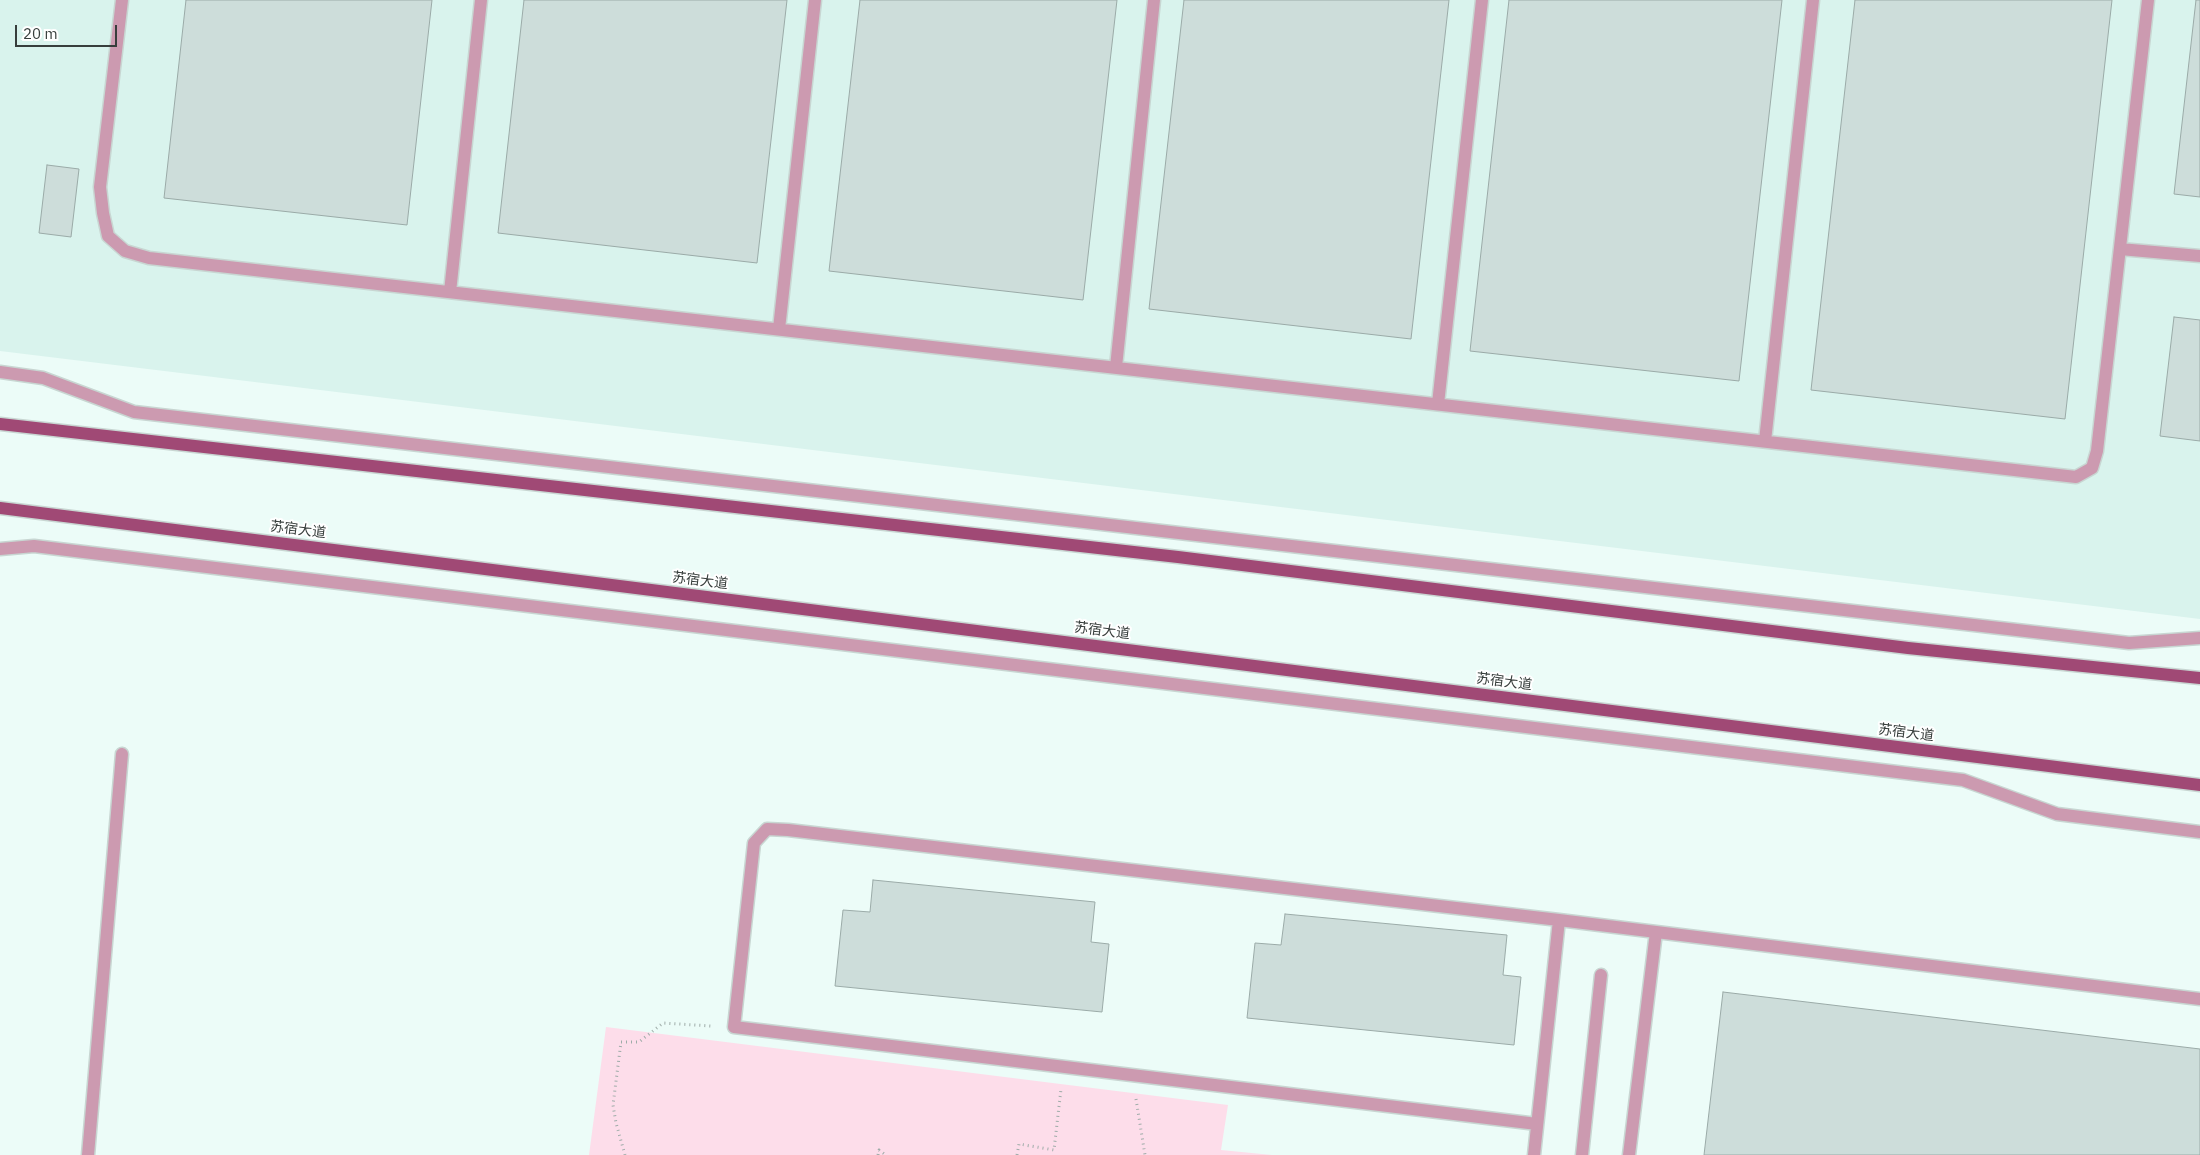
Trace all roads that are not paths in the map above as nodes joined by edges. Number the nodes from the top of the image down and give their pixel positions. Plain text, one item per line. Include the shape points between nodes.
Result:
1 (122, 0) edge
2 (481, 0) edge
3 (815, 0) edge
4 (1154, 0) edge
5 (1482, 0) edge
6 (1812, 0) edge
7 (2148, 0) edge
8 (2120, 249) junction
9 (2200, 256) edge
10 (450, 292) junction
11 (779, 329) junction
12 (1116, 367) junction
13 (0, 372) edge
14 (1438, 404) junction
15 (0, 424) edge
16 (1765, 441) junction
17 (0, 508) edge
18 (0, 549) edge
19 (2200, 638) edge
20 (2200, 678) edge
21 (122, 754) dead end
22 (2200, 785) edge
23 (2200, 832) edge
24 (1559, 920) junction
25 (1656, 932) junction
26 (1602, 975) dead end
27 (2200, 999) edge
28 (1537, 1124) junction
29 (88, 1155) edge
30 (1534, 1155) edge
31 (1582, 1155) edge
32 (1629, 1155) edge

1 - 10 lane via 100,187 108,236 119,246 149,258
2 - 10 lane
3 - 11 lane
4 - 12 lane
5 - 14 lane
6 - 16 lane
7 - 8 lane
8 - 9 lane
8 - 16 lane via 2097,451 2092,468 2076,477
10 - 11 lane
11 - 12 lane
12 - 14 lane
13 - 19 lane via 43,378 134,412 2129,644
14 - 16 lane
15 - 20 main road via 1178,557 1908,648
17 - 22 main road, 苏宿大道
18 - 23 lane via 34,546 1963,780 2057,814
21 - 29 lane
24 - 25 lane
24 - 28 lane
24 - 28 lane via 766,829 754,843 734,1027
25 - 27 lane
25 - 32 lane
26 - 31 lane
28 - 30 lane

